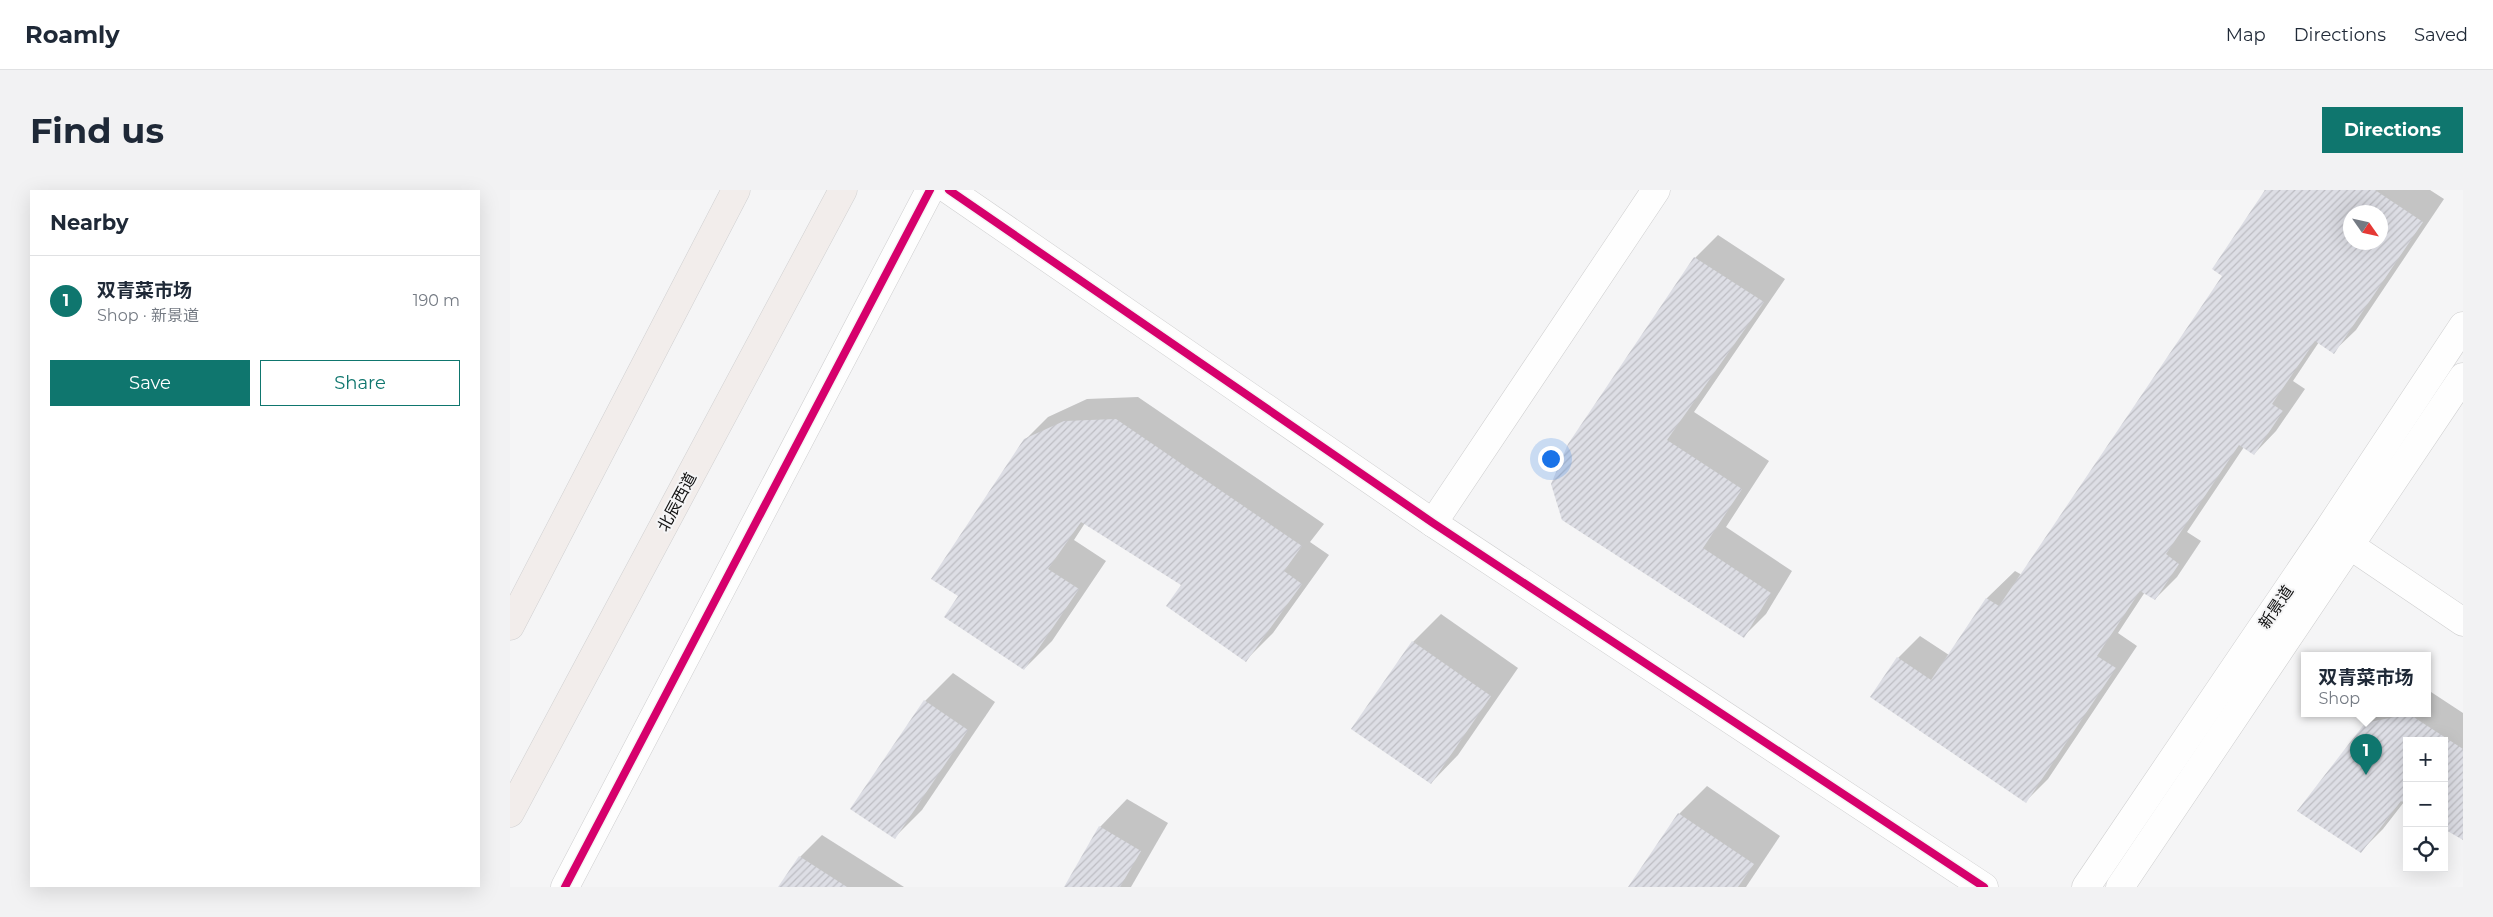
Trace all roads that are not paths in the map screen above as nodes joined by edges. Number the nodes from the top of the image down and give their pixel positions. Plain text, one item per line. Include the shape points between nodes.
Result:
1 (736, 190) edge
2 (843, 190) edge
3 (930, 190) edge
4 (949, 190) edge
5 (1656, 190) edge
6 (2463, 326) edge
7 (2463, 377) edge
8 (1433, 523) junction
9 (2339, 538) junction
10 (2463, 622) edge
11 (510, 626) edge
12 (510, 814) edge
13 (565, 887) edge
14 (1984, 887) edge
15 (2086, 887) edge
16 (2120, 887) edge

1 - 11 main road
2 - 12 main road, 北辰西道
3 - 13 street
4 - 8 street
5 - 8 street
6 - 9 street, 新景道
7 - 9 street, 新景道
8 - 14 street
9 - 10 street
9 - 15 street, 新景道
9 - 16 street, 新景道

